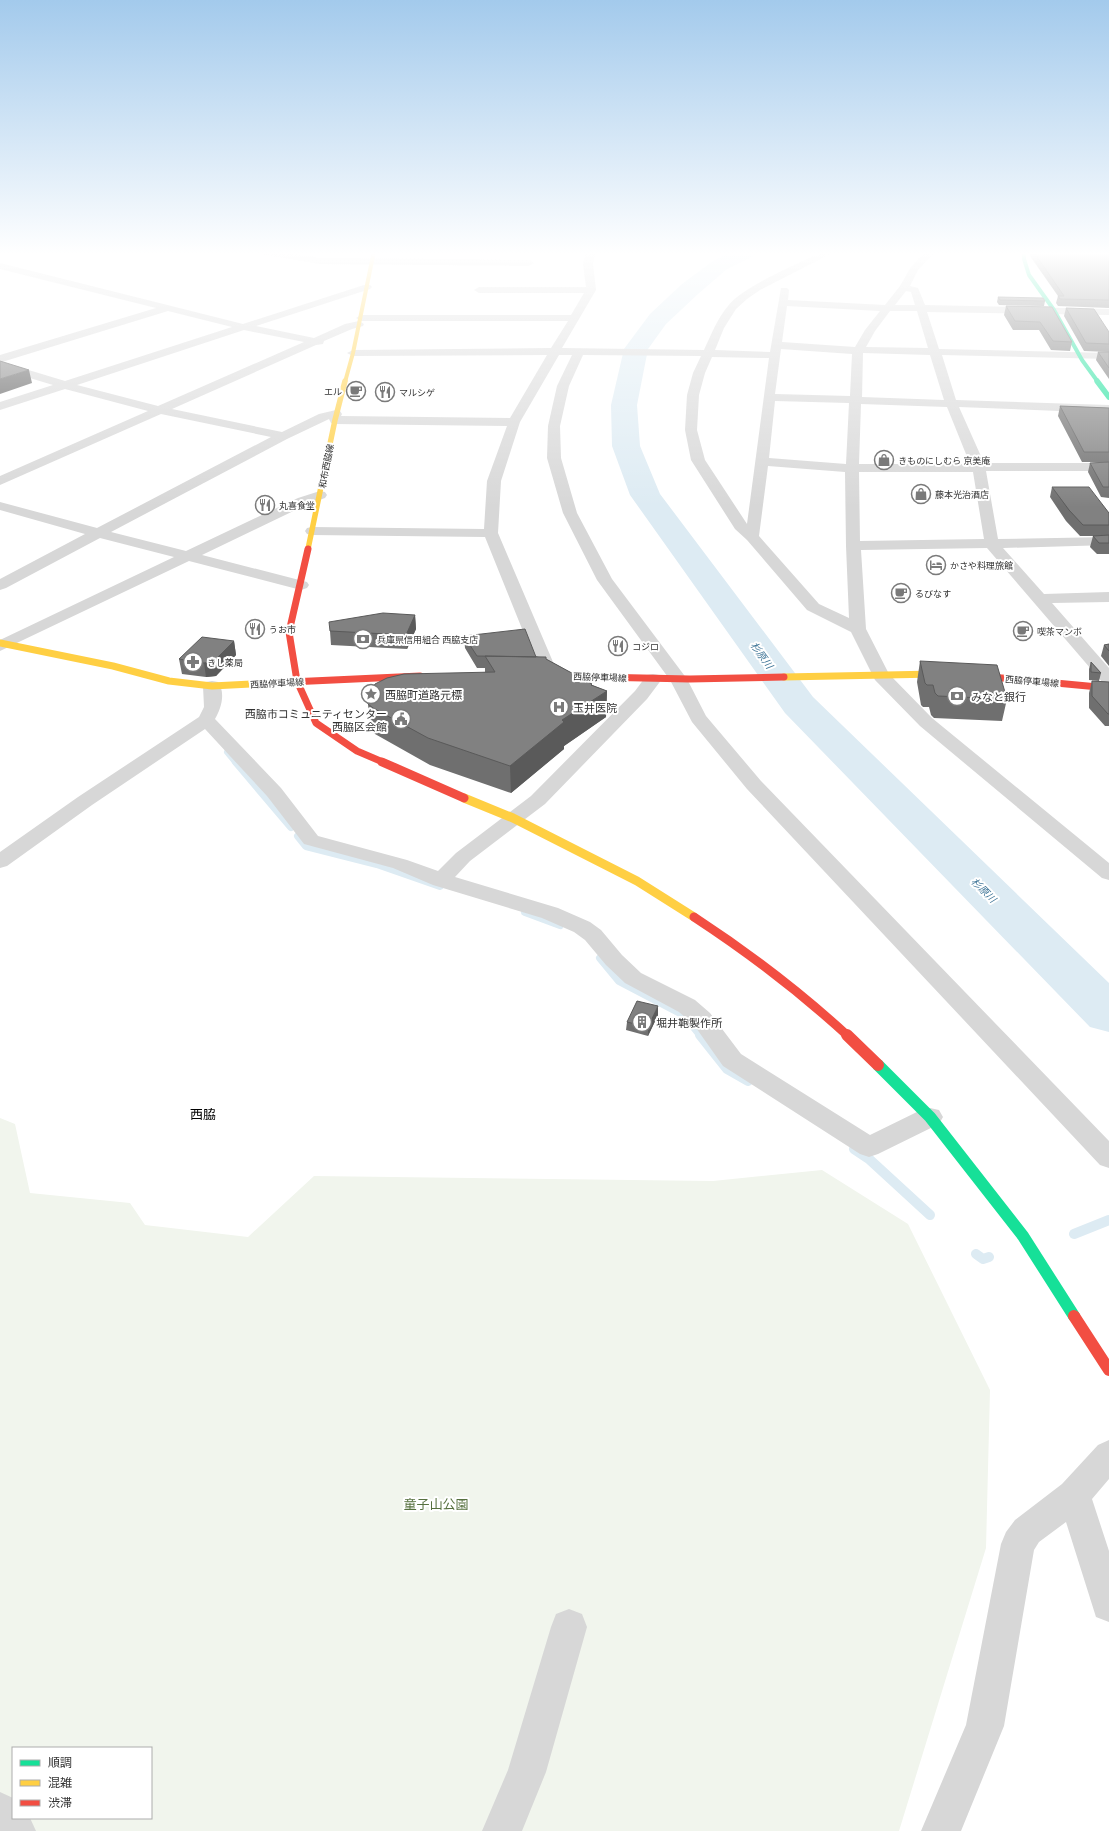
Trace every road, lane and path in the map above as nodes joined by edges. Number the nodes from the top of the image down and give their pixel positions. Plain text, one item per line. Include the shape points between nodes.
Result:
1 (74, 336) edge
2 (215, 336) edge
3 (293, 336) edge
4 (326, 336) edge
5 (355, 336) edge
6 (464, 336) edge
7 (563, 336) edge
8 (715, 336) edge
9 (778, 336) edge
10 (866, 336) edge
11 (931, 336) edge
12 (1069, 336) edge
13 (316, 341) junction
14 (331, 344) dead end
15 (351, 349) junction
16 (776, 350) junction
17 (858, 351) junction
18 (460, 352) junction
19 (554, 352) junction
20 (581, 352) junction
21 (936, 352) junction
22 (707, 353) junction
23 (1080, 355) junction
24 (1109, 356) edge
25 (0, 359) edge
26 (0, 365) edge
27 (65, 385) junction
28 (769, 397) junction
29 (1109, 397) edge
30 (854, 401) junction
31 (952, 405) junction
32 (0, 406) edge
33 (1109, 409) edge
34 (158, 410) junction
35 (336, 417) junction
36 (514, 422) junction
37 (284, 436) junction
38 (763, 462) junction
39 (1109, 467) edge
40 (852, 468) junction
41 (979, 468) junction
42 (0, 481) edge
43 (320, 495) junction
44 (0, 506) edge
45 (312, 531) junction
46 (97, 533) junction
47 (491, 533) junction
48 (752, 537) junction
49 (1109, 541) edge
50 (992, 544) junction
51 (853, 546) junction
52 (186, 555) junction
53 (0, 585) edge
54 (301, 585) junction
55 (1109, 597) edge
56 (1040, 599) junction
57 (858, 630) junction
58 (1, 644) edge
59 (427, 676) edge
60 (546, 676) joint
61 (872, 676) junction
62 (653, 679) junction
63 (684, 679) junction
64 (1109, 679) edge
65 (297, 681) junction
66 (212, 686) junction
67 (1109, 688) edge
68 (206, 720) junction
69 (513, 818) junction
70 (0, 862) edge
71 (1107, 871) edge
72 (441, 880) junction
73 (930, 1117) junction
74 (1109, 1158) edge
75 (1109, 1370) edge
76 (1109, 1454) edge
77 (1074, 1495) junction
78 (1109, 1605) edge
79 (569, 1627) dead end
80 (0, 1812) edge
81 (16, 1831) edge
82 (502, 1831) edge
83 (941, 1831) edge

1 - 25 street
2 - 27 street
3 - 13 street
4 - 13 street
5 - 15 main road, 和布西脇線
6 - 18 street
7 - 19 street
8 - 22 street
9 - 16 street
10 - 17 street
11 - 21 street
12 - 23 main road
13 - 14 street
13 - 34 street
15 - 18 street
15 - 35 main road, 和布西脇線
16 - 17 street
16 - 22 street
16 - 28 street
17 - 21 street
17 - 30 street
18 - 19 street
19 - 20 street
19 - 36 street
20 - 22 street
20 - 63 street via 563,386 554,426 554,458 570,513 605,580 655,650
21 - 23 street
21 - 31 street
22 - 48 street via 693,395 691,430 696,453 729,510 740,526
23 - 24 street
23 - 29 main road
26 - 27 street
27 - 32 street
27 - 34 street
28 - 30 street
28 - 38 street
30 - 31 street
30 - 40 street
31 - 33 street
31 - 41 street
34 - 37 street
34 - 42 street
35 - 36 street
35 - 37 street via 323,417
35 - 43 main road, 和布西脇線
36 - 47 street via 494,481
37 - 46 street
38 - 40 street
38 - 48 street
39 - 41 street
40 - 41 street
40 - 51 street
41 - 50 street
43 - 45 main road, 和布西脇線
43 - 52 street
44 - 46 street
45 - 47 street
45 - 54 main road, 和布西脇線
46 - 52 street
46 - 53 street
47 - 60 street
48 - 57 street via 813,607
49 - 50 street
50 - 51 street
50 - 56 street
51 - 57 street
52 - 54 street
52 - 58 street
54 - 65 main road, 和布西脇線 via 289,632
55 - 56 street
56 - 64 street
57 - 61 street
58 - 66 main road, 西脇停車場線 via 113,666 169,681
59 - 65 main road, 西脇停車場線
60 - 62 main road, 西脇停車場線
61 - 63 main road, 西脇停車場線
61 - 67 main road, 西脇停車場線 via 936,674
61 - 71 street
62 - 63 main road, 西脇停車場線
62 - 69 street via 641,695 538,800
63 - 74 street via 698,718 754,786
65 - 66 main road, 西脇停車場線
65 - 69 main road, 和布西脇線 via 316,722 357,751
66 - 68 street via 213,707
68 - 70 street
68 - 72 street via 274,792 311,840 400,864
69 - 72 street via 463,857
69 - 73 main road, 和布西脇線 via 637,881 723,935 791,985 850,1037
72 - 73 street via 550,913 582,927 594,935 632,978 687,1006 702,1019 732,1060 869,1147
73 - 75 main road, 和布西脇線 via 1023,1236
76 - 77 street
77 - 78 street
77 - 83 street via 1027,1532 1018,1544 985,1726
79 - 82 street via 527,1772
80 - 81 street

